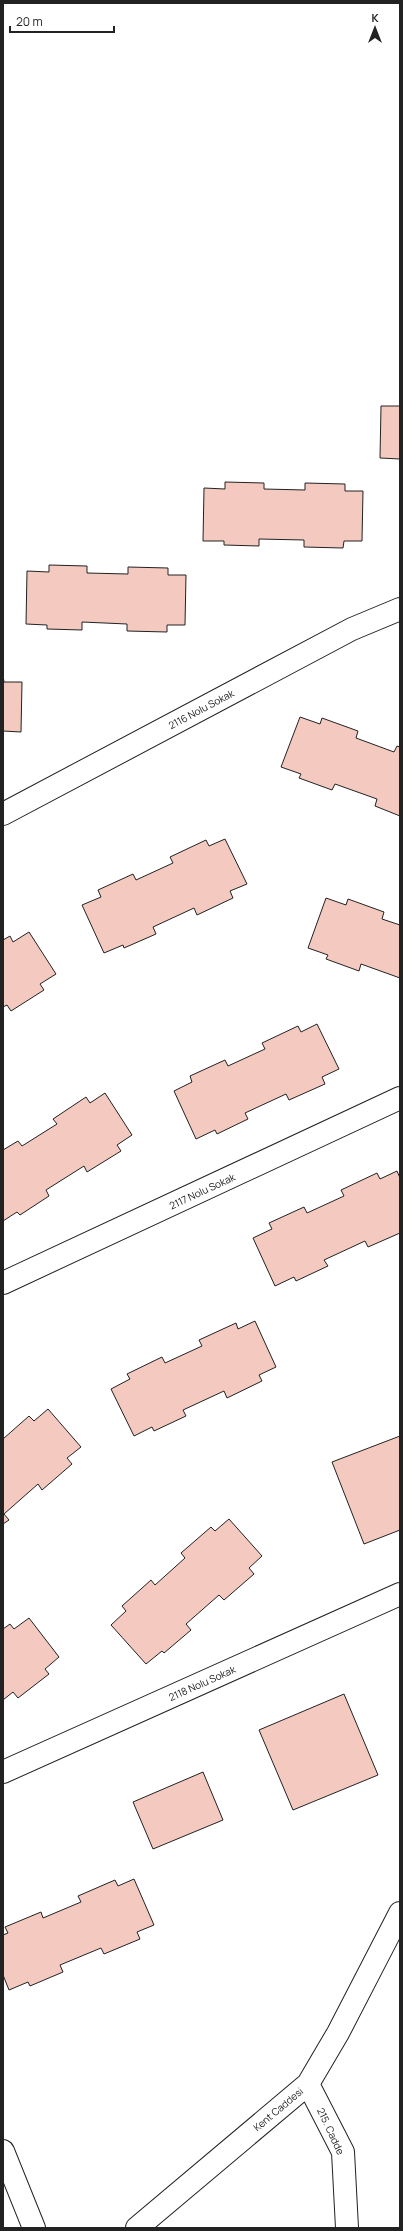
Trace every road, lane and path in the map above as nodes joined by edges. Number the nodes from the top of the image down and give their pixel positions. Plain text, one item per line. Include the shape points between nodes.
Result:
1 (400, 608) edge
2 (3, 814) edge
3 (400, 1098) edge
4 (3, 1284) edge
5 (400, 1594) edge
6 (3, 1772) edge
7 (400, 1913) edge
8 (308, 2084) junction
9 (3, 2151) edge
10 (34, 2228) edge
11 (137, 2228) edge
12 (347, 2228) edge

1 - 2 street, 2116 Nolu Sokak via 352,629
3 - 4 street, 2117 Nolu Sokak
5 - 6 street, 2118 Nolu Sokak
7 - 8 street, Kent Caddesi via 338,2033
8 - 11 street, Kent Caddesi
8 - 12 street, 215. Cadde via 343,2152
9 - 10 street

